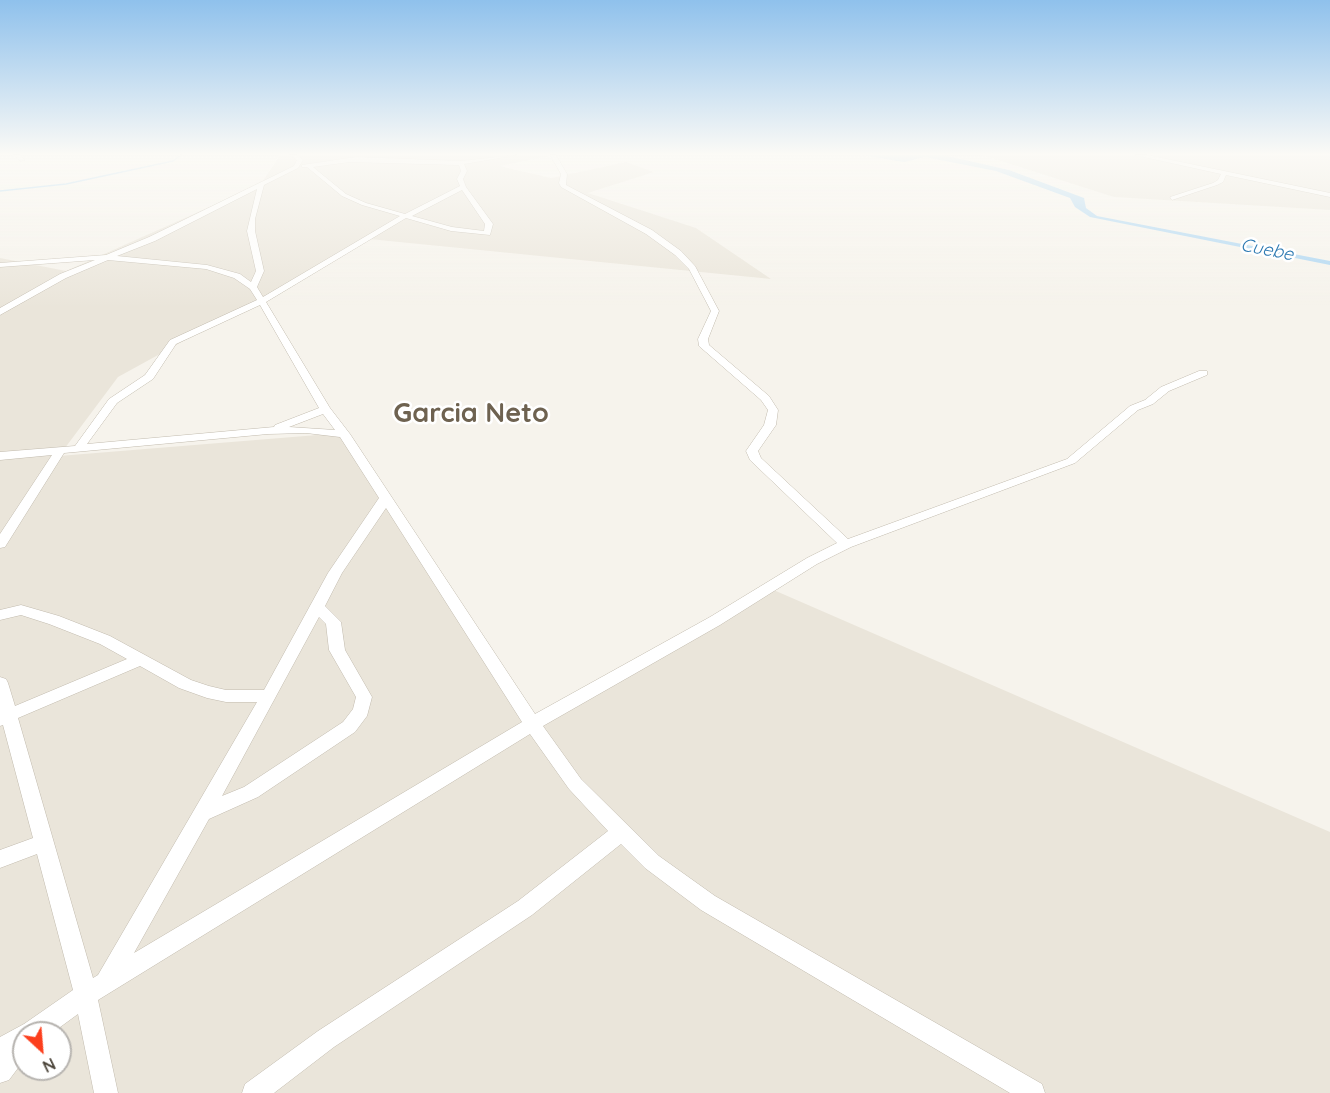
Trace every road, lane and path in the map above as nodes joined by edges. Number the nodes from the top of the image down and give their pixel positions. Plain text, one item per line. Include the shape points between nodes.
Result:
1 (216, 206) edge
2 (255, 206) edge
3 (374, 206) edge
4 (425, 206) edge
5 (476, 206) edge
6 (601, 206) edge
7 (405, 216) junction
8 (109, 259) junction
9 (0, 265) edge
10 (253, 287) junction
11 (260, 302) junction
12 (0, 312) edge
13 (1203, 373) dead end
14 (325, 409) junction
15 (268, 431) junction
16 (344, 434) junction
17 (78, 449) junction
18 (60, 451) junction
19 (0, 456) edge
20 (386, 498) junction
21 (0, 544) edge
22 (846, 544) junction
23 (317, 607) junction
24 (0, 615) edge
25 (140, 660) junction
26 (0, 683) edge
27 (269, 696) junction
28 (5, 717) edge
29 (532, 724) junction
30 (202, 813) junction
31 (620, 833) junction
32 (45, 842) junction
33 (0, 859) edge
34 (104, 984) junction
35 (86, 995) junction
36 (49, 1021) edge
37 (12, 1056) edge
38 (0, 1071) edge
39 (105, 1093) edge
40 (254, 1093) edge
41 (1034, 1093) edge

1 - 8 street
2 - 10 street via 251,231 260,271
3 - 7 street
4 - 7 street
5 - 7 street via 489,224 487,233 451,229
6 - 22 street via 649,232 692,268 715,310 703,339 704,346 774,410 770,425 752,451 756,460
7 - 11 street
8 - 9 street via 84,256
8 - 10 street via 207,267 237,276
8 - 12 street via 63,276
10 - 11 street
11 - 14 street
11 - 17 street via 173,342 149,377 113,401
13 - 22 street via 1134,408 1071,461
14 - 15 street
14 - 16 street
15 - 16 street
15 - 17 street
16 - 20 street
17 - 18 street
18 - 19 street
18 - 21 street
20 - 23 street
20 - 29 street
22 - 29 street
23 - 27 street
23 - 30 street via 333,622 337,650 364,697 361,711 349,727 251,792
24 - 25 street via 21,610 54,620 105,640
25 - 27 street via 207,692
25 - 28 street
26 - 28 street
27 - 30 street
28 - 32 street
29 - 31 street via 575,784
29 - 34 street
30 - 34 street
31 - 40 street via 525,908 326,1040
31 - 41 street via 708,903
32 - 33 street
32 - 35 street
34 - 35 street
35 - 36 street
35 - 39 street
37 - 38 street

